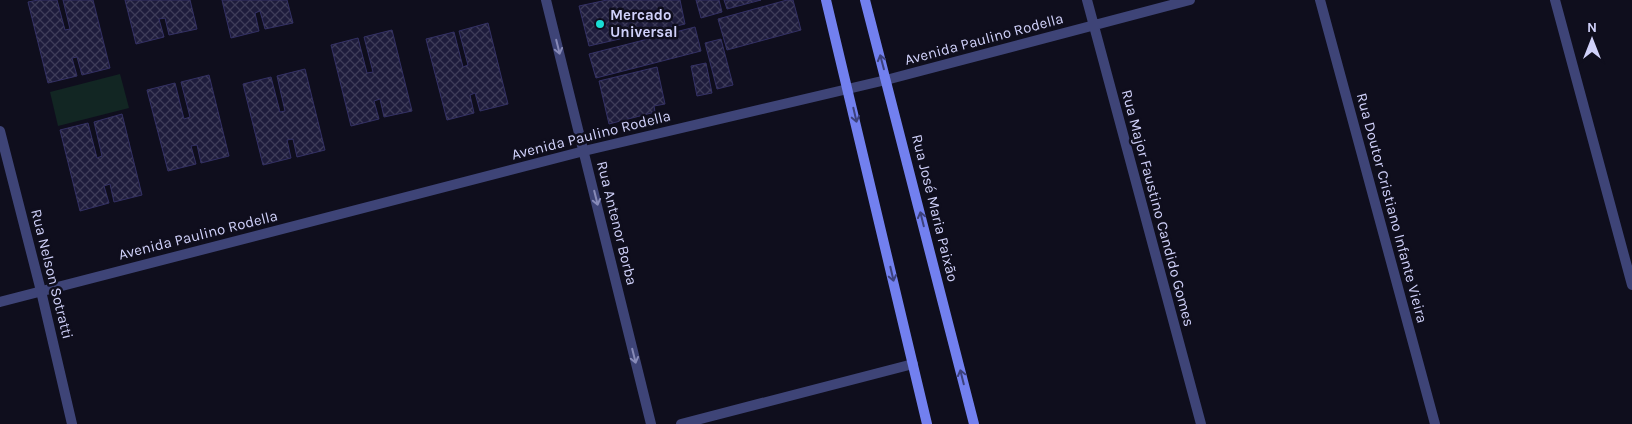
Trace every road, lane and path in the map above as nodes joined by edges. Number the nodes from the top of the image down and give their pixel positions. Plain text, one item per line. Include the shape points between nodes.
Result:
1 (546, 0) edge
2 (826, 0) edge
3 (865, 0) edge
4 (1087, 0) edge
5 (1190, 0) edge
6 (1320, 0) edge
7 (1555, 0) edge
8 (1093, 26) junction
9 (886, 80) junction
10 (849, 88) junction
11 (0, 131) edge
12 (584, 151) junction
13 (1632, 285) edge
14 (41, 291) junction
15 (0, 302) edge
16 (913, 364) junction
17 (72, 424) edge
18 (651, 424) edge
19 (681, 424) edge
20 (927, 424) edge
21 (974, 424) edge
22 (1201, 424) edge
23 (1435, 424) edge

1 -> 12 street, Rua Antenor Borba
2 - 10 street
9 -> 3 street, Rua José Maria Paixão
4 - 8 street, Rua Major Faustino Candido Gomes
5 - 8 street, Avenida Paulino Rodella
6 - 23 street, Rua Doutor Cristiano Infante Vieira
7 - 13 street
8 - 9 street, Avenida Paulino Rodella
8 - 22 street, Rua Major Faustino Candido Gomes
9 - 10 street, Avenida Paulino Rodella
21 -> 9 street, Rua José Maria Paixão
10 - 12 street, Avenida Paulino Rodella
10 -> 16 street
11 - 14 street, Rua Nelson Sotratti
12 - 14 street, Avenida Paulino Rodella
12 -> 18 street, Rua Antenor Borba
14 - 15 street, Avenida Paulino Rodella
14 - 17 street, Rua Nelson Sotratti
16 - 19 street
16 - 20 street

